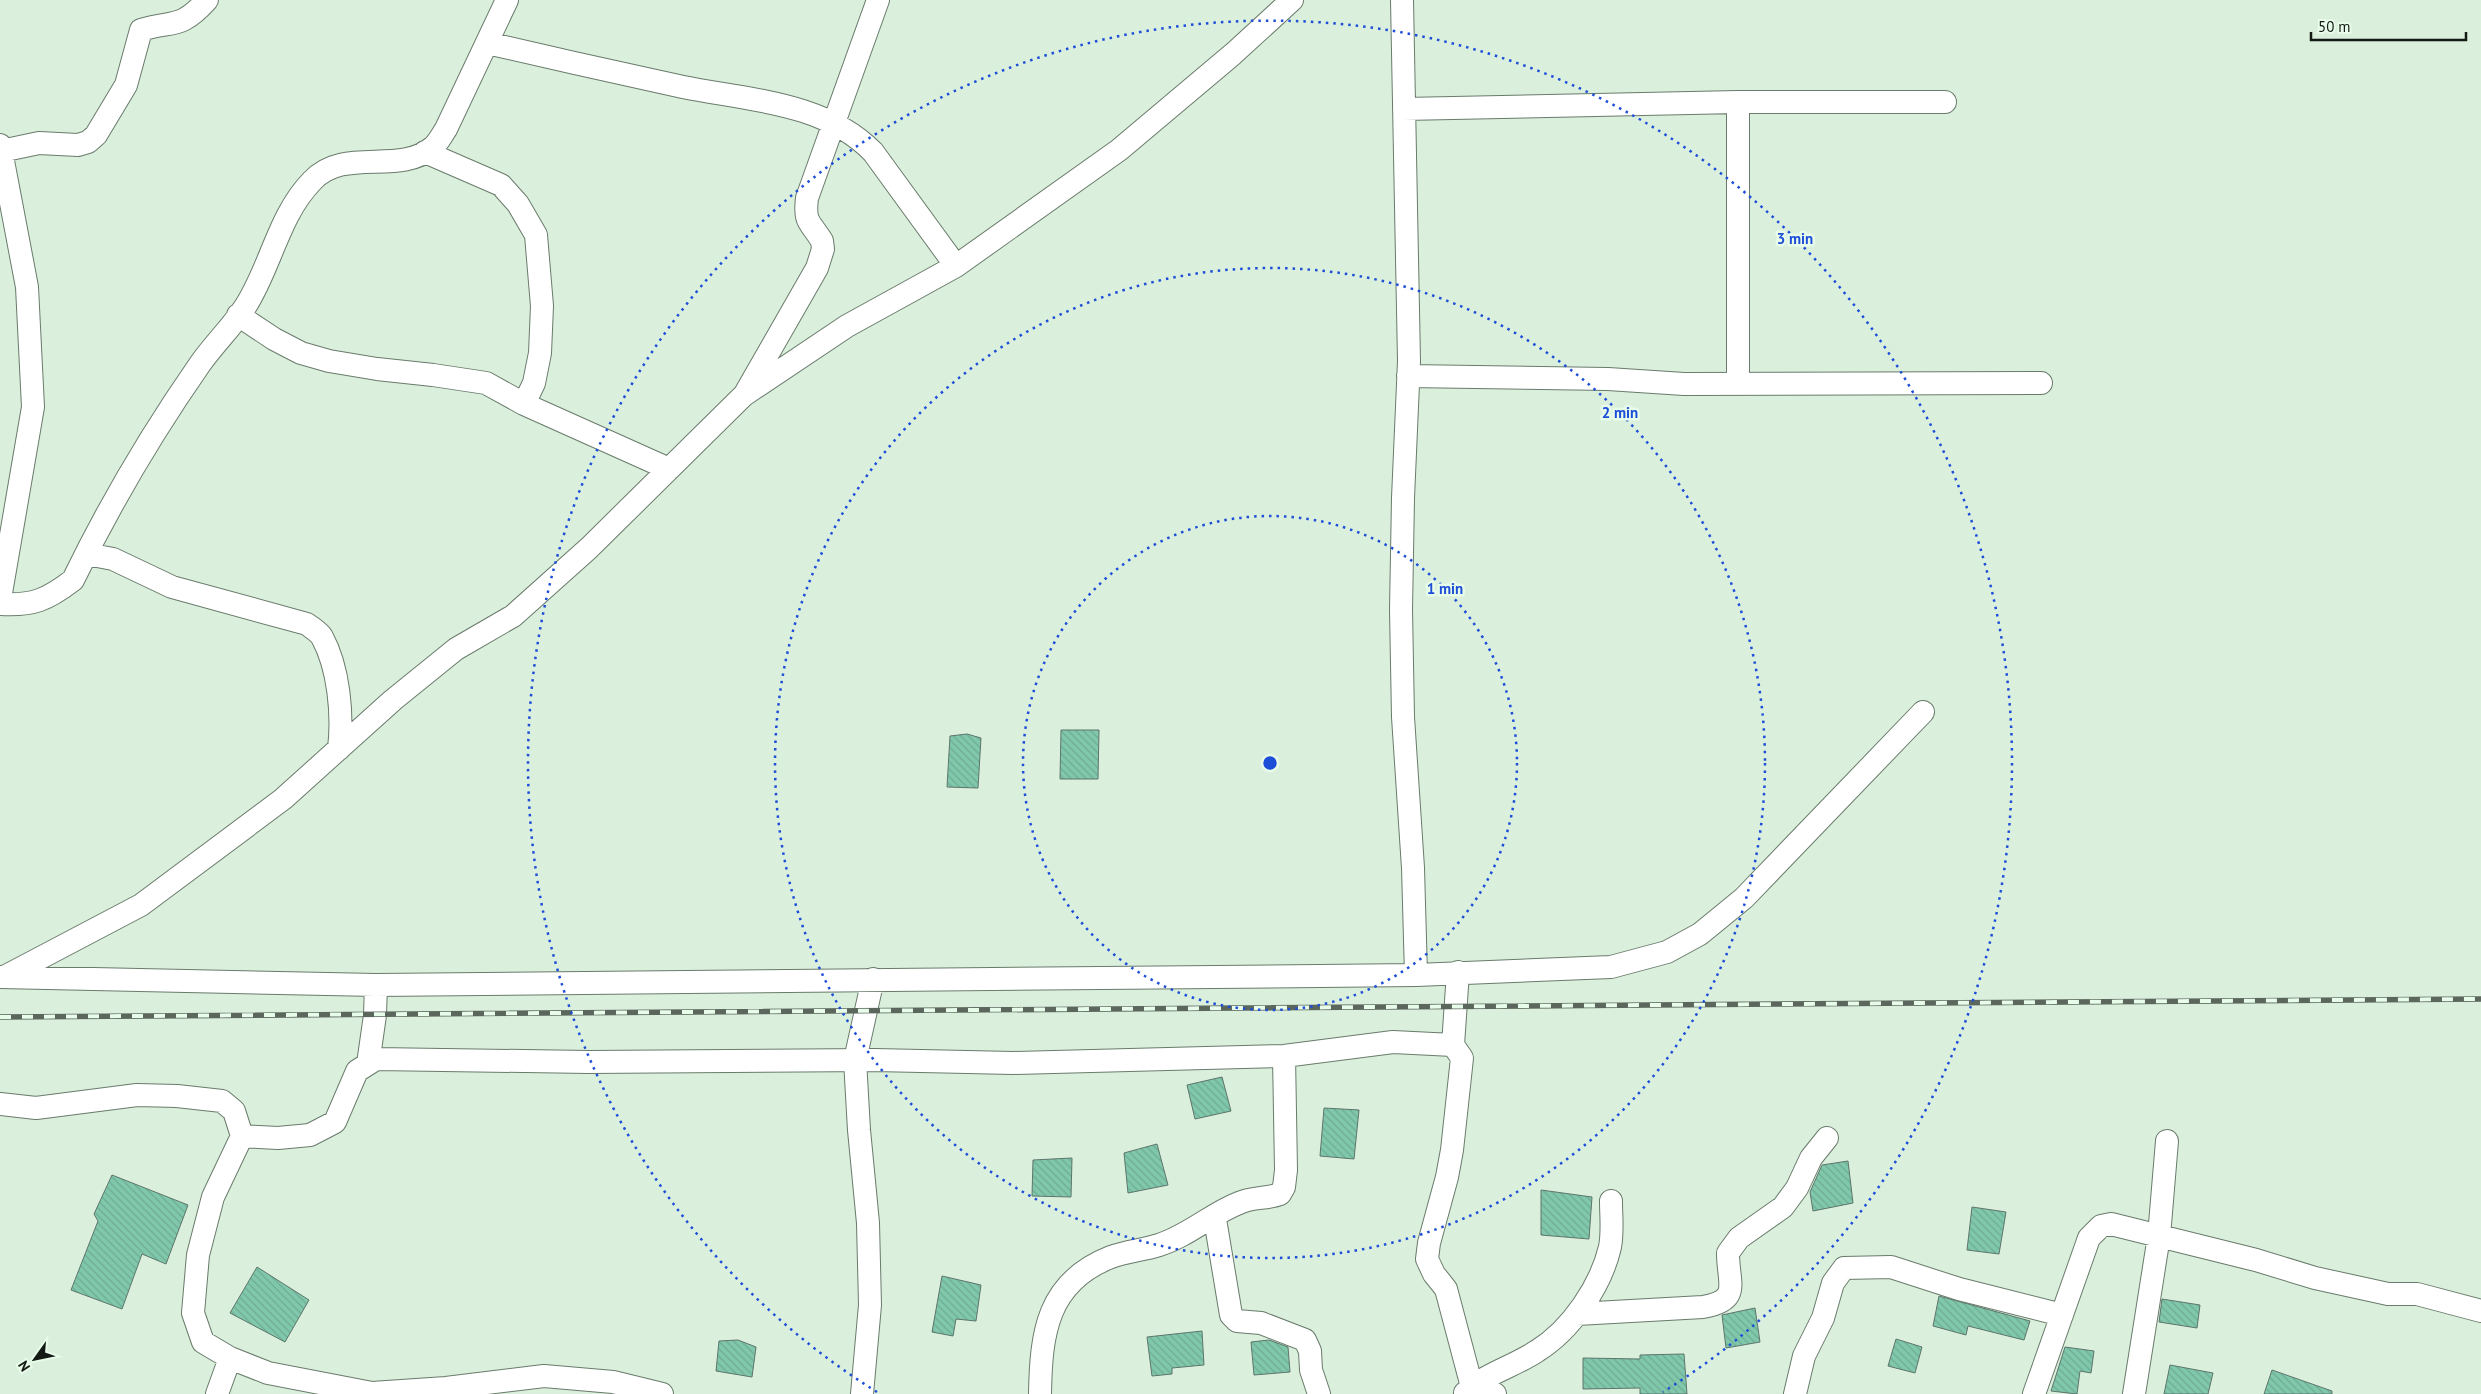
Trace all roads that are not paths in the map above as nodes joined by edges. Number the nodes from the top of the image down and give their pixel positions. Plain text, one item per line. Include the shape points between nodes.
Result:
1 (207, 0) edge
2 (507, 0) edge
3 (878, 0) edge
4 (1292, 0) edge
5 (1402, 0) edge
6 (1272, 10) edge
7 (487, 42) junction
8 (1738, 102) junction
9 (1945, 102) dead end
10 (1404, 109) junction
11 (834, 124) junction
12 (1, 148) edge
13 (425, 152) junction
14 (956, 266) junction
15 (238, 315) junction
16 (1408, 376) junction
17 (2041, 383) dead end
18 (1738, 384) junction
19 (744, 395) junction
20 (524, 404) junction
21 (669, 469) junction
22 (87, 554) junction
23 (0, 599) edge
24 (0, 604) edge
25 (1923, 712) dead end
26 (339, 748) junction
27 (1458, 972) junction
28 (1416, 975) junction
29 (1, 978) edge
30 (873, 980) junction
31 (376, 985) junction
32 (1453, 1045) junction
33 (1284, 1056) junction
34 (855, 1060) junction
35 (368, 1064) junction
36 (0, 1104) edge
37 (242, 1136) junction
38 (1827, 1138) dead end
39 (2167, 1141) dead end
40 (1611, 1201) dead end
41 (1212, 1217) junction
42 (2159, 1236) junction
43 (2481, 1311) edge
44 (1577, 1314) junction
45 (2062, 1315) junction
46 (230, 1358) junction
47 (620, 1389) edge
48 (1468, 1390) edge
49 (217, 1394) edge
50 (372, 1394) edge
51 (662, 1394) edge
52 (862, 1394) edge
53 (1040, 1394) edge
54 (1319, 1394) edge
55 (1495, 1394) edge
56 (1795, 1394) edge
57 (2034, 1394) edge
58 (2134, 1394) edge

1 - 12 street via 175,25 141,30 126,85 104,124 88,142 78,146 39,143
2 - 7 street
3 - 11 street
4 - 6 street
5 - 10 street
6 - 14 street via 1233,54 1119,150
7 - 11 street via 684,87 779,104
7 - 13 street via 446,129 434,147
8 - 9 street
8 - 10 street
8 - 18 street
10 - 16 street
11 - 14 street via 859,137 873,152
11 - 19 street via 807,198 805,215 822,241 821,258 802,297
12 - 23 street via 27,287 32,407
13 - 15 street via 417,157 334,166 313,180 292,207 256,286
13 - 20 street via 501,185 518,204 536,234 542,306 540,353 534,383
14 - 19 street via 847,326
15 - 20 street via 301,354 377,369 486,383
15 - 22 street via 200,364
16 - 18 street via 1599,378
16 - 28 street via 1401,610
17 - 18 street
19 - 21 street
20 - 21 street
21 - 26 street via 589,548 513,616 456,649
22 - 24 street via 74,580 59,591 25,606
22 - 26 street via 113,559 172,587 307,624 321,636 330,660 342,724
25 - 27 street via 1744,898 1700,934 1667,952 1611,967
26 - 29 street via 283,800 141,905
27 - 28 street
27 - 32 street
28 - 30 street
29 - 31 street
30 - 31 street
30 - 34 street
31 - 35 street
32 - 33 street via 1393,1042
32 - 48 street via 1462,1058 1452,1150 1427,1259 1446,1289
33 - 34 street via 1013,1063
33 - 41 street via 1284,1187 1280,1194 1242,1201
34 - 35 street via 590,1062 376,1058
34 - 52 street via 868,1223 870,1305
35 - 37 street via 357,1071 335,1122 310,1134 278,1138
36 - 37 street via 36,1108 137,1096 222,1101 234,1110
37 - 46 street via 213,1197 198,1255 193,1312 203,1342
38 - 44 street via 1811,1158 1783,1208 1739,1238 1728,1253 1731,1281 1728,1296 1721,1304
39 - 42 street
40 - 44 street via 1610,1247 1600,1274
41 - 53 street via 1178,1238 1112,1257 1090,1268 1063,1292 1046,1323
41 - 54 street via 1231,1315 1237,1321 1261,1323 1305,1340
42 - 43 street via 2314,1278 2388,1294 2416,1294
42 - 45 street via 2111,1224 2101,1226 2089,1238
42 - 58 street
44 - 48 street via 1569,1326 1539,1350 1487,1376
45 - 56 street via 1951,1287 1891,1267 1844,1268 1833,1283 1823,1318 1804,1356
45 - 57 street
46 - 49 street
46 - 50 street via 268,1373
47 - 50 street via 544,1376
47 - 51 street
48 - 55 street

